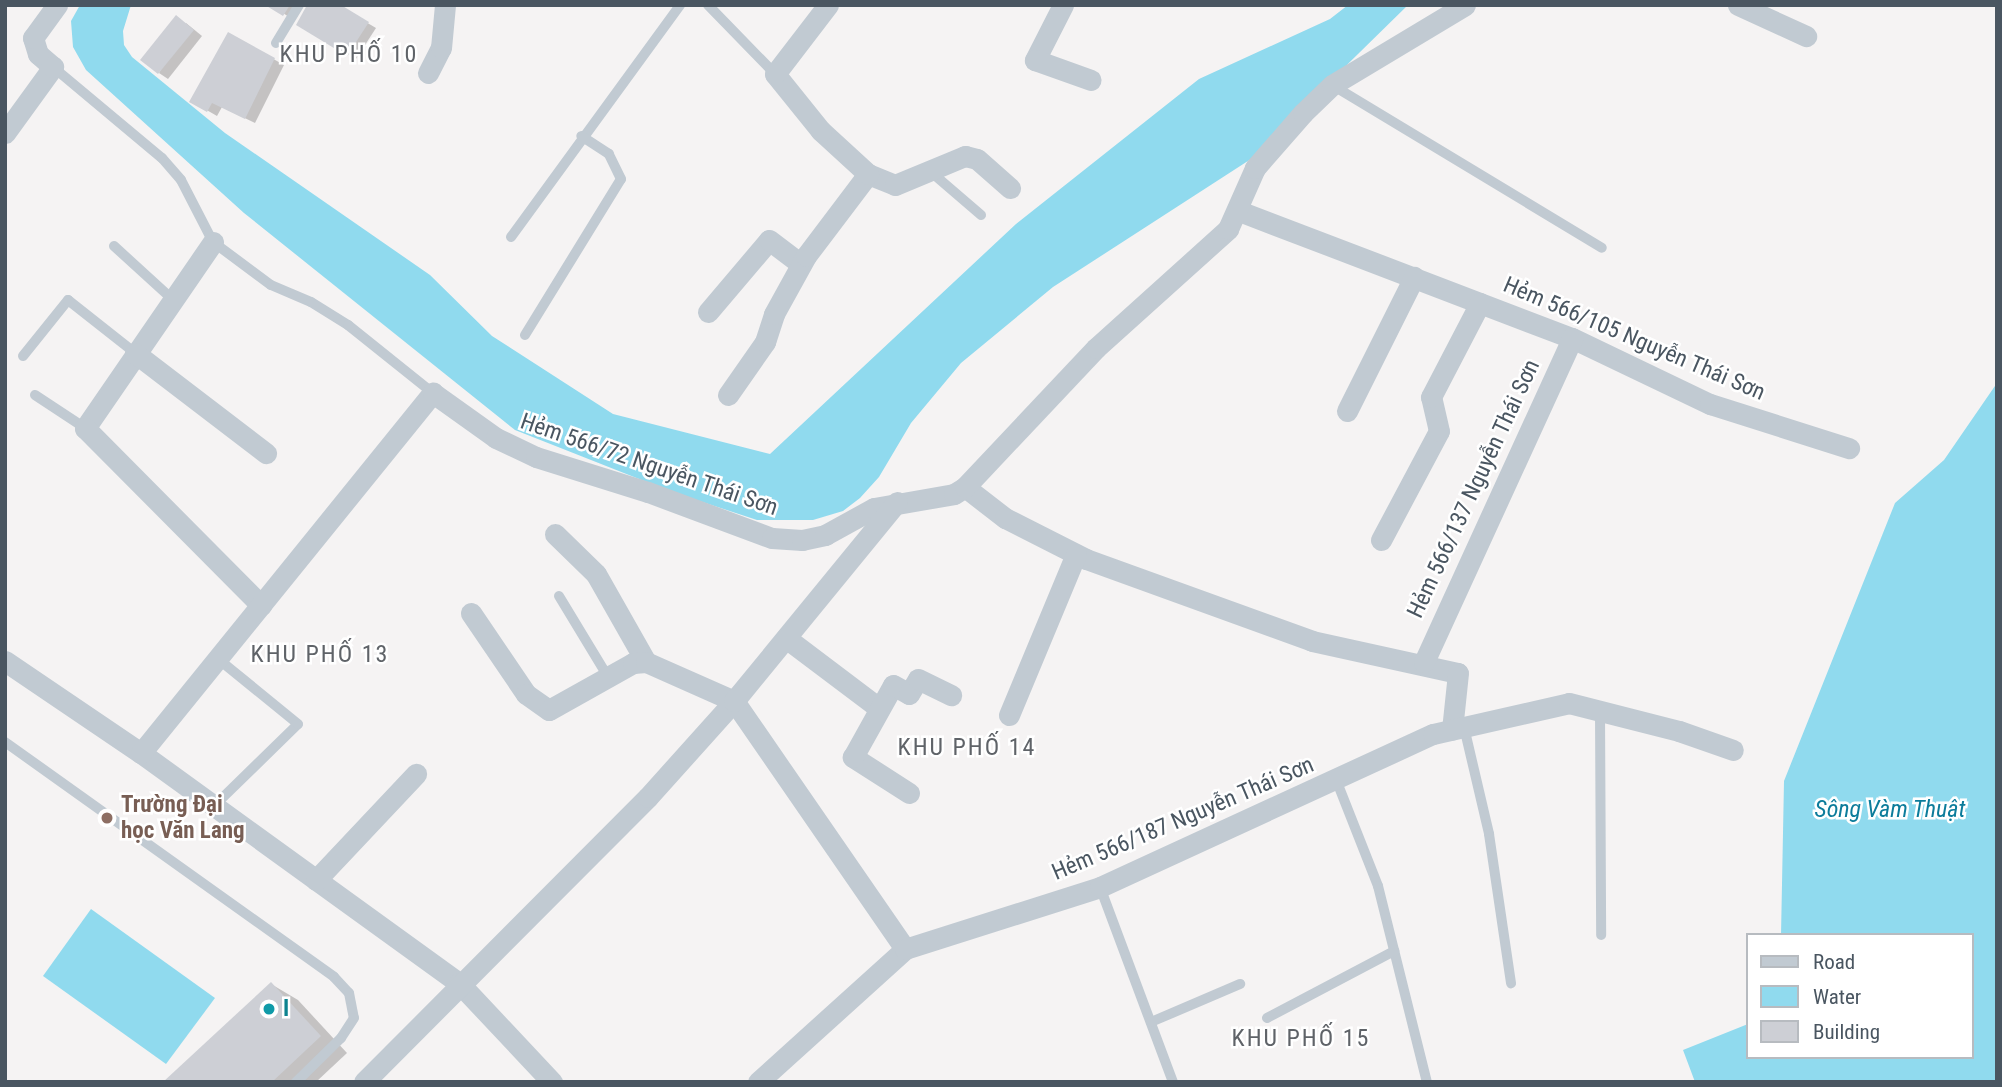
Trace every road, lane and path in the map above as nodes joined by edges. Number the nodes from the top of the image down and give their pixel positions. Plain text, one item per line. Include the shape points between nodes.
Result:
1 (57, 5) edge
2 (299, 5) edge
3 (445, 5) edge
4 (680, 5) edge
5 (708, 5) edge
6 (828, 5) edge
7 (1063, 5) edge
8 (1465, 5) edge
9 (1738, 5) edge
10 (1806, 36) dead end
11 (276, 43) dead end
12 (53, 67) junction
13 (428, 74) dead end
14 (775, 74) junction
15 (1091, 80) dead end
16 (1332, 85) junction
17 (5, 133) edge
18 (581, 136) junction
19 (931, 172) junction
20 (868, 174) junction
21 (1010, 188) dead end
22 (1238, 211) junction
23 (981, 215) dead end
24 (511, 237) dead end
25 (213, 242) junction
26 (114, 246) dead end
27 (1602, 248) dead end
28 (801, 264) junction
29 (1414, 277) junction
30 (171, 299) junction
31 (1480, 303) junction
32 (708, 312) dead end
33 (525, 335) dead end
34 (1572, 338) junction
35 (135, 353) junction
36 (23, 355) dead end
37 (433, 393) junction
38 (35, 395) dead end
39 (727, 395) dead end
40 (1347, 411) dead end
41 (85, 428) junction
42 (1849, 448) dead end
43 (266, 453) dead end
44 (965, 487) junction
45 (897, 502) junction
46 (555, 534) dead end
47 (1381, 540) dead end
48 (1076, 554) junction
49 (559, 596) dead end
50 (261, 605) junction
51 (471, 613) dead end
52 (786, 638) junction
53 (217, 658) junction
54 (5, 662) edge
55 (646, 662) junction
56 (1424, 662) junction
57 (608, 677) junction
58 (951, 695) dead end
59 (734, 701) junction
60 (879, 708) junction
61 (1600, 713) junction
62 (1009, 715) dead end
63 (1458, 729) junction
64 (5, 742) edge
65 (1733, 750) dead end
66 (141, 754) junction
67 (416, 774) dead end
68 (1337, 782) junction
69 (909, 793) dead end
70 (214, 806) junction
71 (316, 880) junction
72 (1100, 887) junction
73 (1601, 935) dead end
74 (905, 949) junction
75 (1394, 951) junction
76 (1511, 983) dead end
77 (459, 984) junction
78 (1240, 984) dead end
79 (1267, 1018) dead end
80 (1151, 1022) junction
81 (296, 1082) edge
82 (364, 1082) edge
83 (552, 1082) edge
84 (758, 1082) edge
85 (1173, 1082) edge
86 (1427, 1082) edge

1 - 12 street via 33,38 38,54
2 - 11 lane
3 - 13 street via 441,48
4 - 18 lane
5 - 14 lane
6 - 14 street
7 - 15 street via 1035,60
8 - 16 street
9 - 10 street
12 - 17 street
12 - 25 lane, Hẻm 566/72 Nguyễn Thái Sơn via 162,158 181,180
14 - 20 street via 821,131
16 - 22 street via 1270,147 1247,180
16 - 27 lane
18 - 24 lane
18 - 33 lane via 608,154 621,179
19 - 20 street via 895,185
19 - 21 street via 965,156 978,159
19 - 23 lane
20 - 28 street
22 - 29 street, Hẻm 566/105 Nguyễn Thái Sơn
22 - 44 street via 1206,252 1087,356
25 - 30 street
25 - 37 lane, Hẻm 566/72 Nguyễn Thái Sơn via 271,285 348,325
26 - 30 lane
28 - 32 street via 769,240
28 - 39 street via 765,342
29 - 31 street, Hẻm 566/105 Nguyễn Thái Sơn
29 - 40 street
30 - 35 street
31 - 34 street, Hẻm 566/105 Nguyễn Thái Sơn
31 - 47 street, Hẻm 566/105 Nguyễn Thái Sơn via 1431,397 1439,430
34 - 42 street, Hẻm 566/105 Nguyễn Thái Sơn via 1710,404
34 - 56 street, Hẻm 566/137 Nguyễn Thái Sơn
35 - 36 lane via 68,300
35 - 41 street
35 - 43 street
37 - 45 street, Hẻm 566/72 Nguyễn Thái Sơn via 496,438 536,457 772,538 802,540 825,535 874,508
37 - 50 street
38 - 41 lane
41 - 50 street
44 - 45 street, Hẻm 566/72 Nguyễn Thái Sơn via 928,501
44 - 48 street via 1005,518
45 - 52 street
46 - 55 street via 596,573
48 - 56 street via 1312,641
48 - 62 street
49 - 57 lane
50 - 53 street
51 - 57 street via 526,694 549,710
52 - 59 street
52 - 60 street
53 - 66 street
53 - 70 lane via 298,724
54 - 66 street
55 - 57 street
55 - 59 street
56 - 63 street via 1458,673
58 - 60 street via 918,679 909,694 893,685
59 - 74 street
59 - 77 street via 648,797
60 - 69 street via 853,757
61 - 63 street, Hẻm 566/187 Nguyễn Thái Sơn via 1569,703
61 - 65 street, Hẻm 566/187 Nguyễn Thái Sơn via 1679,731
61 - 73 lane
63 - 68 street, Hẻm 566/187 Nguyễn Thái Sơn via 1433,734
63 - 76 lane via 1489,834
64 - 81 lane via 334,977 349,993 354,1018 341,1038
66 - 70 street
67 - 71 street
68 - 72 street, Hẻm 566/187 Nguyễn Thái Sơn via 1216,831
68 - 75 lane via 1378,886
70 - 71 street
71 - 77 street
72 - 74 street, Hẻm 566/187 Nguyễn Thái Sơn
72 - 80 lane
74 - 84 street, Hẻm 566/187 Nguyễn Thái Sơn
75 - 79 lane
75 - 86 lane
77 - 82 street
77 - 83 street
78 - 80 lane
80 - 85 lane

